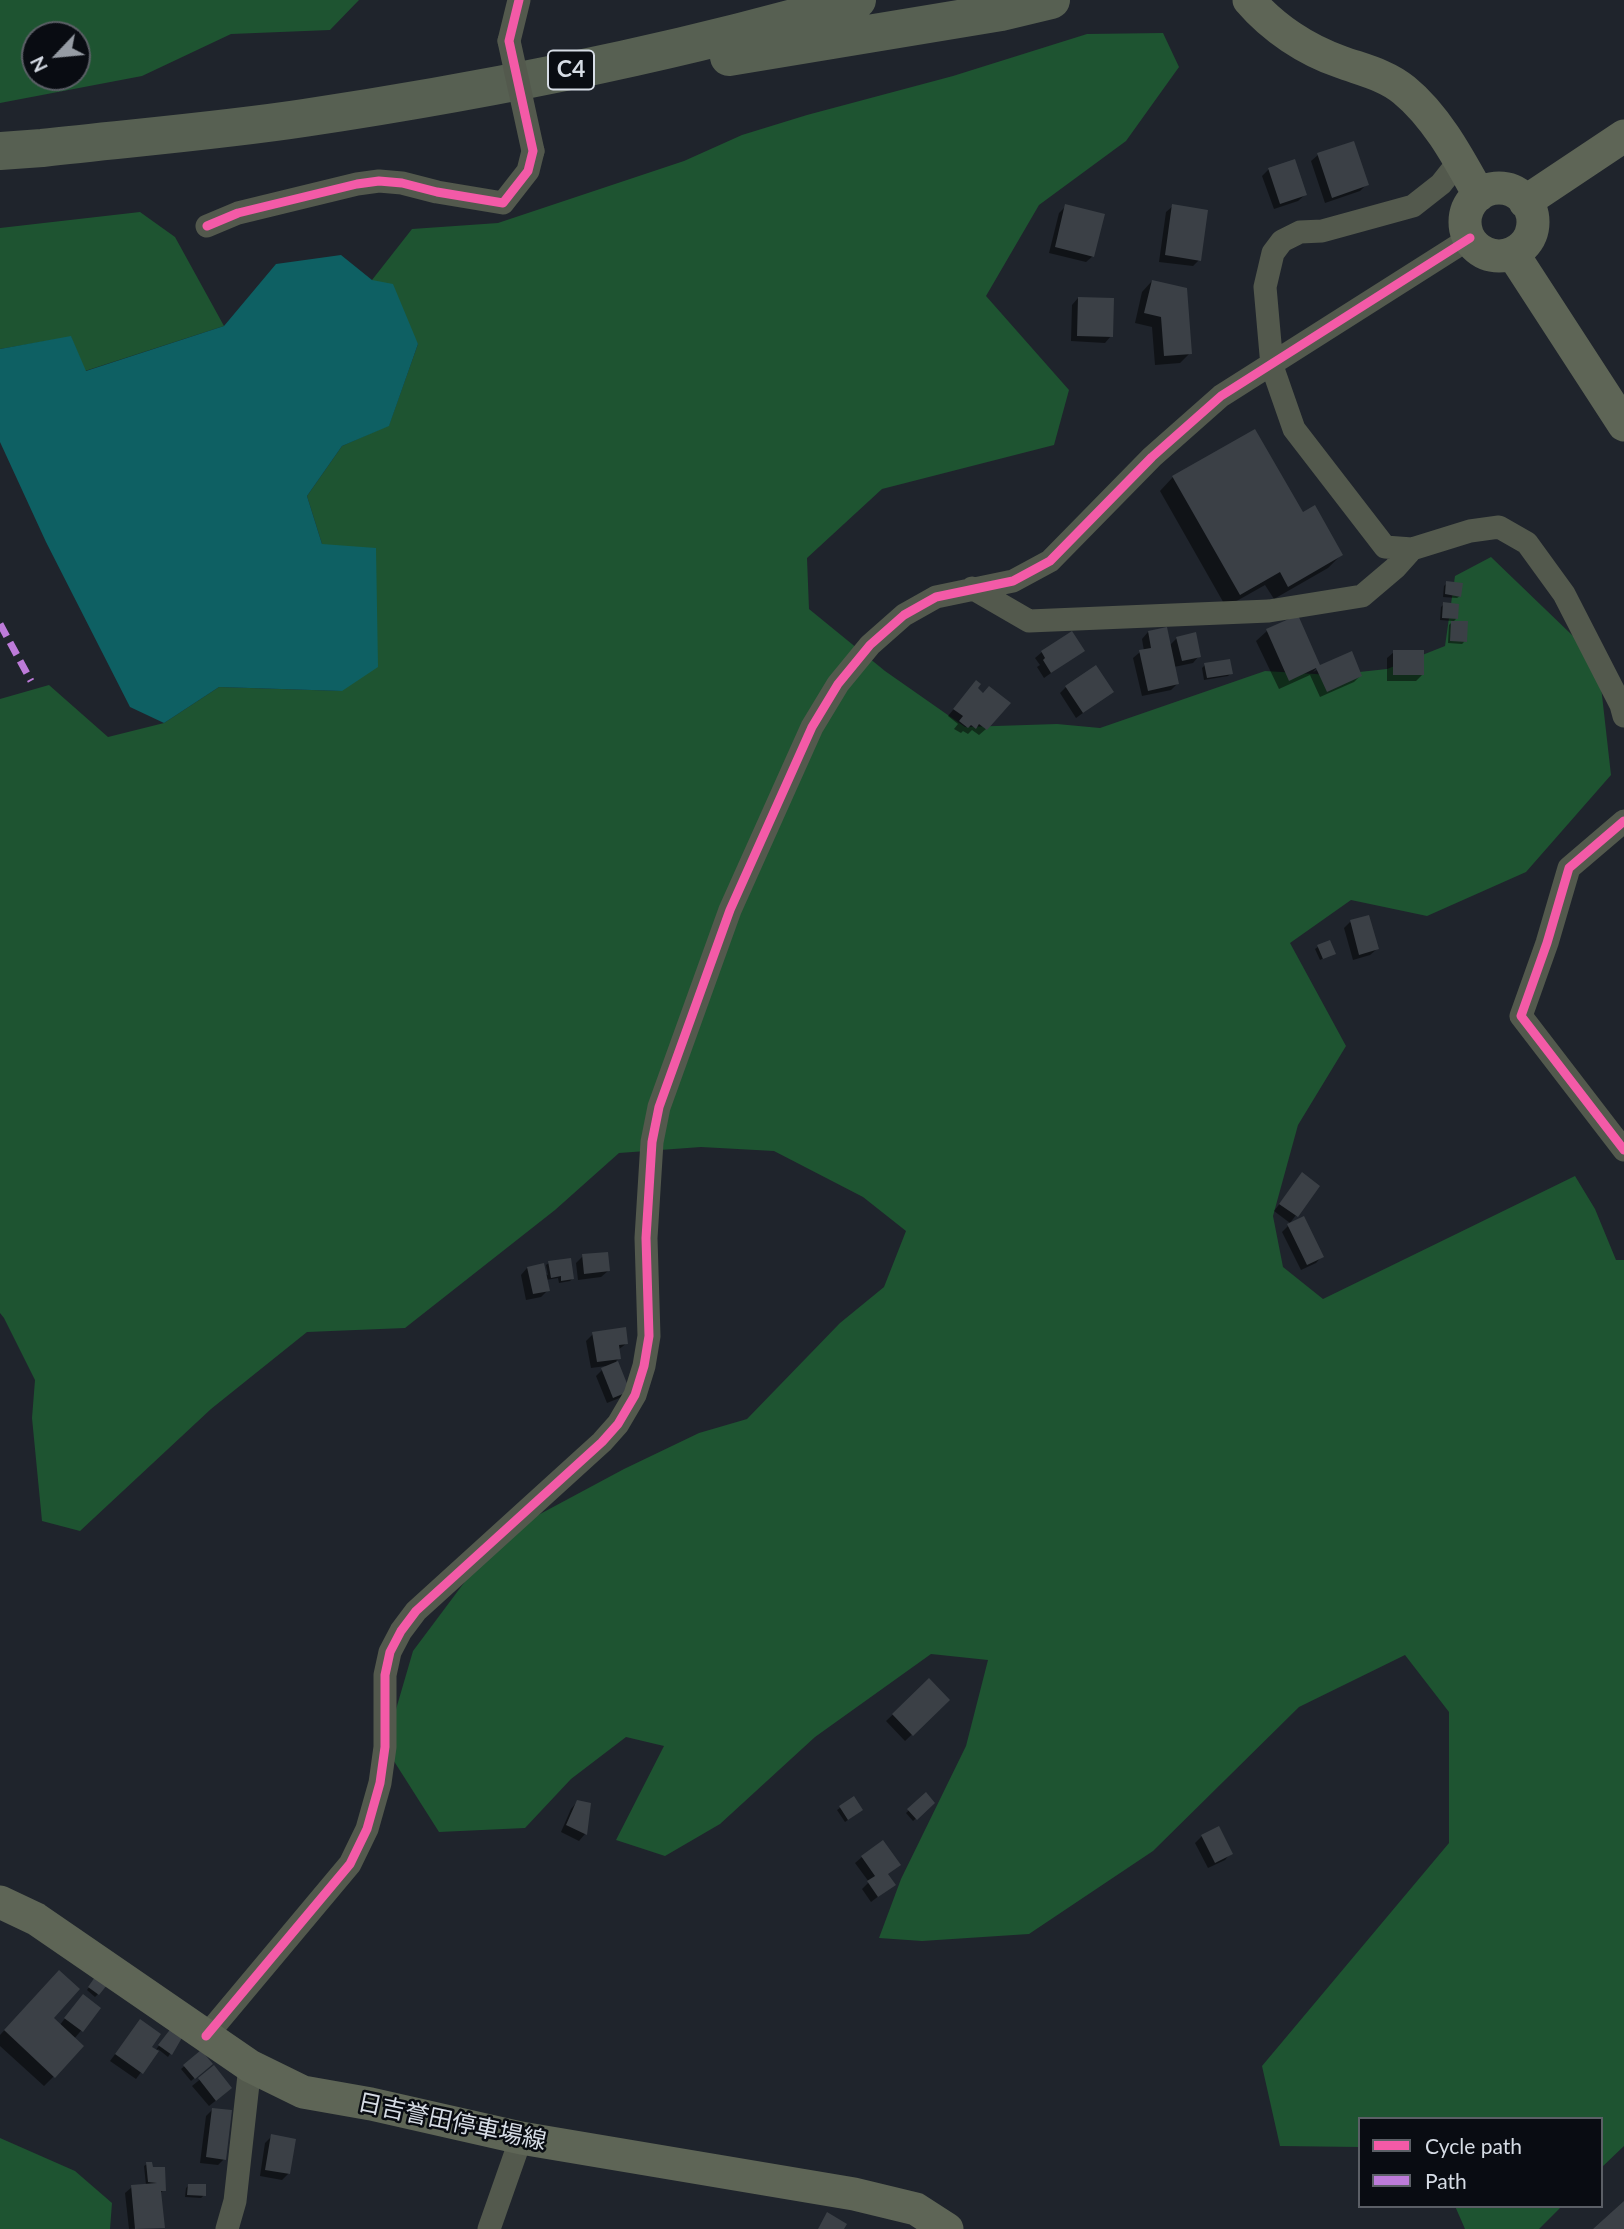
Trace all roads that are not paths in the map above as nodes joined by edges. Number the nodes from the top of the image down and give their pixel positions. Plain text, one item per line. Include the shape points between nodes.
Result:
1 (519, 0) edge
2 (1051, 0) edge
3 (1248, 0) edge
4 (848, 2) edge
5 (303, 118) junction
6 (1624, 136) edge
7 (0, 151) edge
8 (1460, 160) junction
9 (1479, 195) junction
10 (1525, 202) junction
11 (206, 226) dead end
12 (1470, 238) junction
13 (1513, 254) junction
14 (1272, 366) junction
15 (1624, 425) edge
16 (1412, 549) junction
17 (972, 588) junction
18 (1624, 716) edge
19 (1624, 821) edge
20 (1624, 1150) edge
21 (0, 1902) edge
22 (206, 2036) junction
23 (250, 2066) junction
24 (521, 2138) junction
25 (227, 2229) edge
26 (489, 2229) edge
27 (947, 2229) edge

1 - 11 street, bridge via 509,41 533,150 528,171 503,204 379,181 238,213
2 - 5 highway via 413,118
3 - 8 main road via 1311,50 1376,73 1404,90
4 - 5 highway, C4 via 571,70
5 - 7 highway, C4
6 - 10 main road
8 - 9 main road
8 - 14 street via 1440,184 1413,205 1322,231 1300,232 1282,241 1273,253 1265,287
9 - 10 main road via 1501,188
9 - 12 main road via 1466,213
10 - 13 main road via 1533,218 1532,229 1529,239
12 - 13 main road via 1492,256
12 - 14 street
13 - 15 main road
14 - 16 street via 1294,429 1352,505 1385,547
14 - 17 street via 1221,396 1185,426 1050,561 1013,580
16 - 17 street via 1362,596 1269,611 1029,621
16 - 18 street via 1499,527 1527,542 1564,594
17 - 22 street via 936,597 904,615 870,645 838,684 812,727 730,910 659,1107 652,1142 646,1238 649,1336 635,1395 602,1442 416,1611 401,1631 385,1675 385,1747 367,1829 350,1864
19 - 20 street via 1569,868 1521,1016
21 - 22 main road, 日吉誉田停車場線 via 36,1919
22 - 23 main road, 日吉誉田停車場線
23 - 24 main road, 日吉誉田停車場線 via 303,2092
23 - 25 street via 235,2201
24 - 26 street
24 - 27 main road, 日吉誉田停車場線 via 854,2194 916,2209

